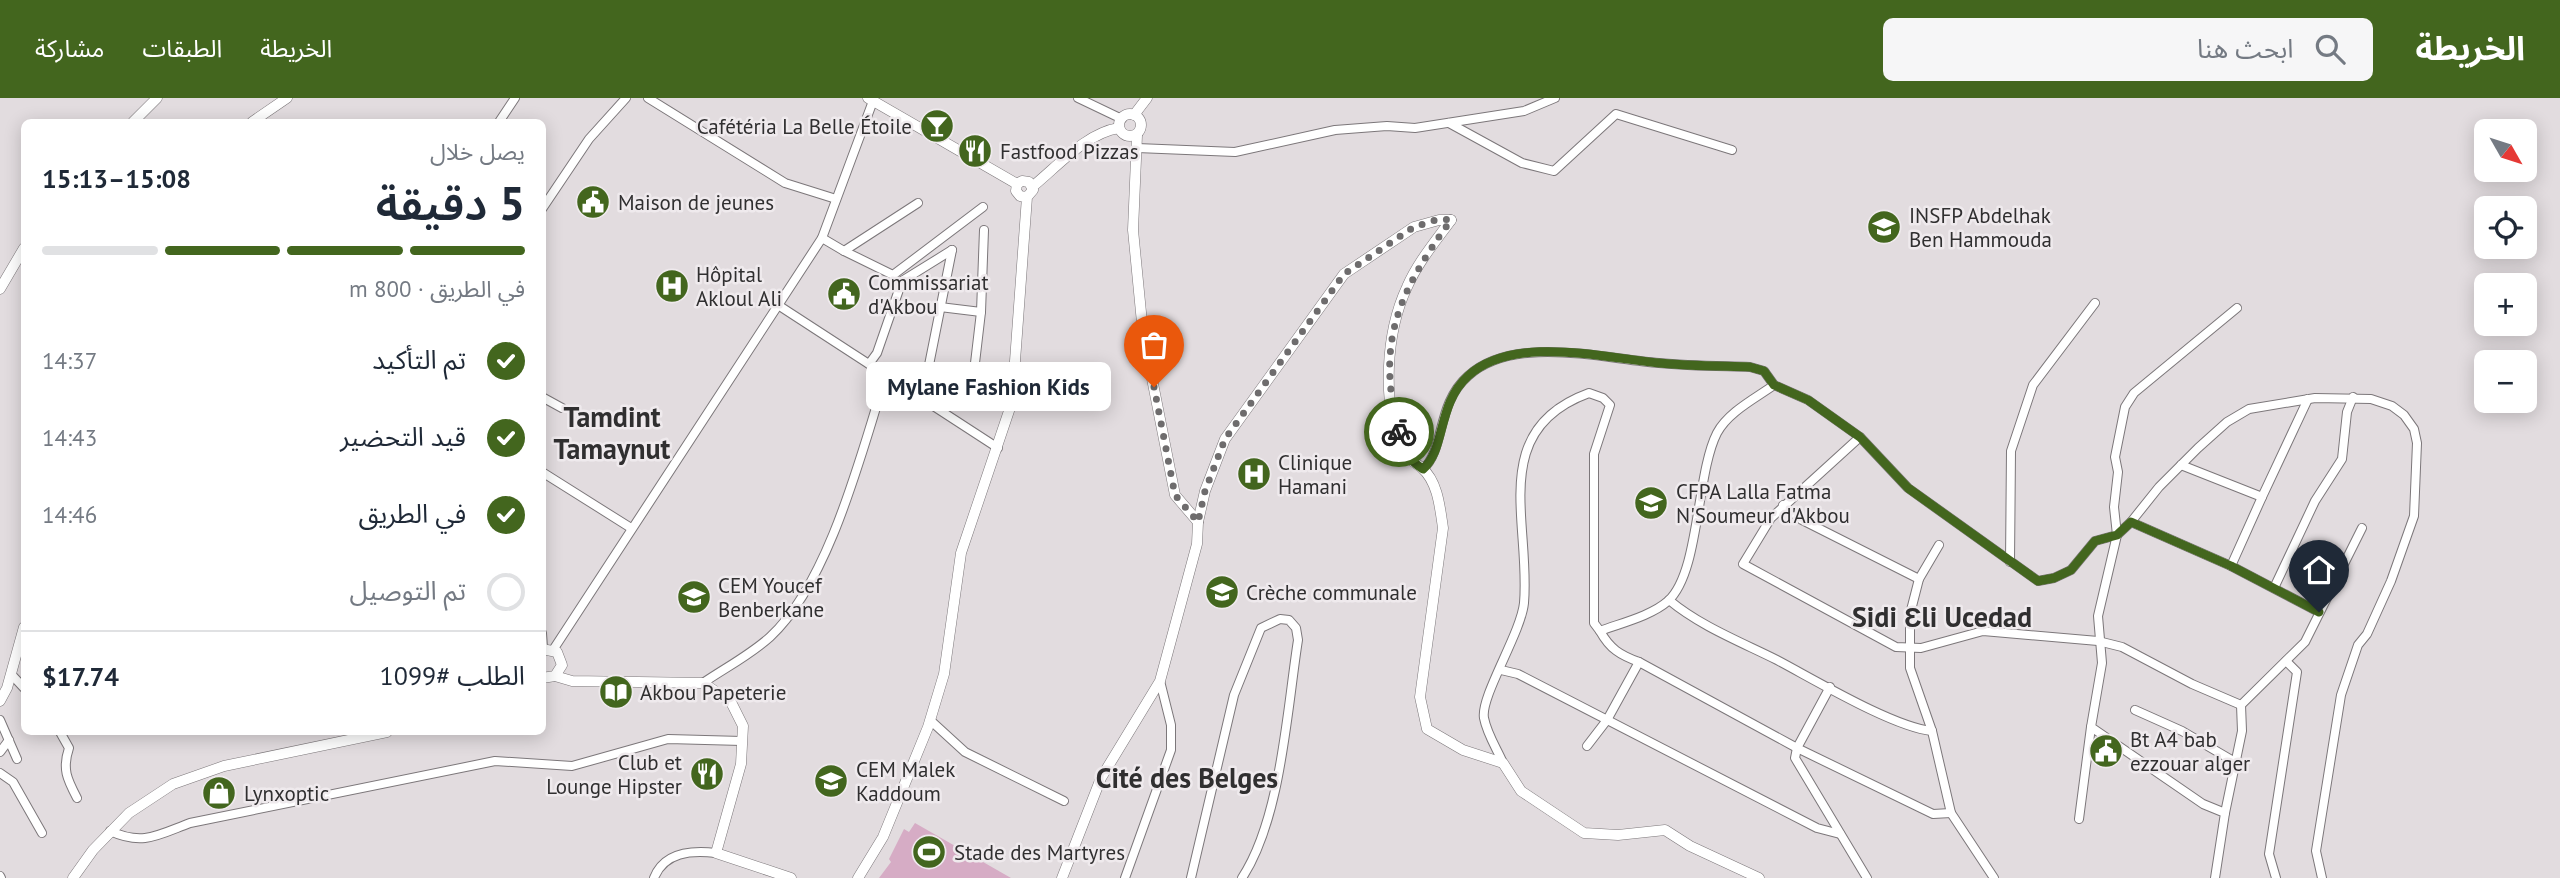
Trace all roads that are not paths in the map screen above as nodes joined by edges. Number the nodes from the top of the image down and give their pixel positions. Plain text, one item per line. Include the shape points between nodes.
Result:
1 (157, 98) edge
2 (287, 98) edge
3 (515, 98) edge
4 (626, 98) edge
5 (648, 98) edge
6 (1078, 98) edge
7 (1147, 98) edge
8 (1555, 98) edge
9 (871, 100) edge
10 (1135, 115) junction
11 (136, 119) edge
12 (256, 119) edge
13 (501, 119) edge
14 (1120, 123) junction
15 (1449, 123) junction
16 (1137, 135) junction
17 (1137, 148) junction
18 (1732, 150) dead end
19 (1030, 192) junction
20 (836, 200) junction
21 (546, 203) edge
22 (918, 203) dead end
23 (983, 207) dead end
24 (984, 230) dead end
25 (822, 237) junction
26 (844, 251) junction
27 (21, 253) edge
28 (0, 289) edge
29 (2095, 303) dead end
30 (778, 305) junction
31 (940, 307) junction
32 (2237, 308) dead end
33 (981, 312) junction
34 (869, 365) junction
35 (886, 375) junction
36 (973, 380) dead end
37 (1774, 385) junction
38 (919, 397) junction
39 (2353, 397) junction
40 (546, 399) edge
41 (2308, 399) junction
42 (562, 408) dead end
43 (1860, 437) junction
44 (998, 448) junction
45 (2181, 465) junction
46 (1423, 469) junction
47 (546, 475) edge
48 (2262, 496) junction
49 (1783, 505) junction
50 (1198, 522) junction
51 (2131, 522) junction
52 (2362, 527) dead end
53 (631, 528) junction
54 (2117, 535) junction
55 (1938, 545) dead end
56 (2010, 562) junction
57 (2231, 566) junction
58 (1919, 579) junction
59 (2274, 588) junction
60 (1670, 600) junction
61 (2319, 612) junction
62 (1600, 631) junction
63 (21, 638) edge
64 (2098, 641) junction
65 (546, 649) edge
66 (1909, 649) junction
67 (2286, 661) junction
68 (1639, 662) junction
69 (1501, 670) junction
70 (11, 674) junction
71 (555, 676) junction
72 (546, 677) edge
73 (1160, 681) junction
74 (703, 683) junction
75 (21, 685) edge
76 (1830, 687) junction
77 (0, 701) edge
78 (2241, 705) junction
79 (2135, 710) dead end
80 (0, 720) edge
81 (930, 720) junction
82 (1607, 720) junction
83 (2091, 727) junction
84 (1932, 731) junction
85 (62, 735) edge
86 (373, 735) edge
87 (9, 740) junction
88 (742, 741) junction
89 (1587, 746) dead end
90 (1797, 748) junction
91 (0, 752) edge
92 (17, 759) dead end
93 (2235, 762) junction
94 (1503, 763) junction
95 (0, 773) edge
96 (76, 798) dead end
97 (1064, 801) dead end
98 (1951, 813) junction
99 (2225, 813) junction
100 (2079, 819) dead end
101 (110, 831) junction
102 (42, 834) dead end
103 (1840, 834) junction
104 (716, 853) junction
105 (72, 878) edge
106 (654, 878) edge
107 (791, 878) edge
108 (858, 878) edge
109 (1062, 878) edge
110 (1125, 878) edge
111 (1191, 878) edge
112 (1242, 878) edge
113 (1759, 878) edge
114 (1867, 878) edge
115 (1994, 878) edge
116 (2215, 878) edge
117 (2276, 878) edge
118 (2322, 878) edge

1 - 11 street
2 - 12 street
3 - 13 street
4 - 21 street via 589,139
5 - 20 street via 785,183
6 - 14 street
7 - 10 street
8 - 15 street via 1524,111
9 - 19 street via 1017,184 1017,194
9 - 20 street
10 - 14 street
10 - 16 street via 1141,122
14 - 16 street via 1127,136
14 - 19 street via 1086,142
15 - 17 street via 1335,130 1235,152
15 - 18 street via 1522,163 1554,171 1616,114
16 - 17 street
17 - 50 street via 1133,230 1143,333 1175,495
19 - 44 street via 1012,402
20 - 25 street
22 - 26 street
23 - 26 street via 893,275
24 - 33 street
25 - 26 street
25 - 30 street
27 - 28 street
29 - 56 street via 2033,385 2011,451
30 - 34 street
30 - 53 street
31 - 33 street
31 - 34 street via 952,250 902,281
31 - 38 street
32 - 54 street via 2134,393 2125,407 2115,457
33 - 36 street
34 - 35 street
35 - 38 street
35 - 74 street via 844,509 805,591 770,638
37 - 43 street via 1808,400
37 - 46 street via 1764,371 1750,367 1543,353 1499,357 1468,376 1455,391 1445,408 1432,462
37 - 60 street via 1718,431 1687,565
38 - 44 street
39 - 41 street
39 - 59 street via 2342,459 2315,501
39 - 118 street via 2392,406 2414,429 2414,516 2391,582 2358,646 2341,695 2316,852
40 - 42 street
41 - 45 street via 2249,409 2227,422
41 - 48 street
43 - 49 street
43 - 56 street via 1908,488
44 - 81 street via 961,553 944,674
45 - 48 street
45 - 51 street
46 - 50 street via 1412,463 1403,449 1388,384 1390,357 1406,289 1451,220 1414,227 1344,274 1225,439
46 - 94 street via 1440,503 1443,528 1425,652 1422,716 1427,729 1440,739
47 - 53 street
48 - 57 street
49 - 58 street via 1802,520
49 - 66 street via 1743,564 1896,647
50 - 73 street via 1197,544
51 - 54 street
51 - 57 street
52 - 61 street
53 - 65 street
54 - 56 street via 2095,541 2071,570 2054,578 2038,581
54 - 64 street via 2098,616
55 - 58 street
57 - 59 street
58 - 66 street via 1910,614
59 - 61 street
60 - 62 street
60 - 76 street via 1693,617
61 - 67 street via 2305,642
62 - 68 street via 1620,656
62 - 69 street via 1594,623 1594,454 1611,405 1589,393 1557,409 1541,423 1527,446 1520,474 1524,606
63 - 70 street
64 - 66 street via 1983,631
64 - 78 street via 2122,647
64 - 83 street via 2102,663
65 - 71 street via 561,656
66 - 84 street via 1910,668
67 - 78 street
67 - 117 street via 2297,672 2269,854
68 - 82 street
68 - 90 street
69 - 82 street via 1518,674
69 - 94 street via 1483,716
70 - 75 street
70 - 77 street
71 - 72 street
71 - 74 street via 572,681
73 - 109 street via 1101,779
73 - 110 street via 1171,725 1171,750
74 - 88 street via 731,702 743,726
76 - 84 street via 1916,729
76 - 90 street
78 - 93 street via 2242,731
79 - 93 street
80 - 87 street
81 - 97 street via 965,752
81 - 108 street via 883,837
82 - 89 street
82 - 103 street via 1817,828
83 - 99 street via 2203,804
83 - 100 street
84 - 98 street
85 - 96 street via 69,748 66,776
86 - 101 street via 224,766 185,779 129,813
87 - 91 street
87 - 92 street
88 - 101 street via 668,739 572,766 495,761 190,823 148,839 130,840
88 - 104 street via 741,764
90 - 98 street via 1933,814
90 - 103 street via 1795,758
93 - 99 street
94 - 113 street via 1521,791 1584,833 1665,830
95 - 102 street via 13,782
98 - 115 street
99 - 116 street
101 - 105 street
103 - 114 street
104 - 106 street via 678,855 657,869
104 - 107 street
111 - 112 street via 1234,695 1248,657 1261,628 1289,620 1298,640 1287,727 1261,842

